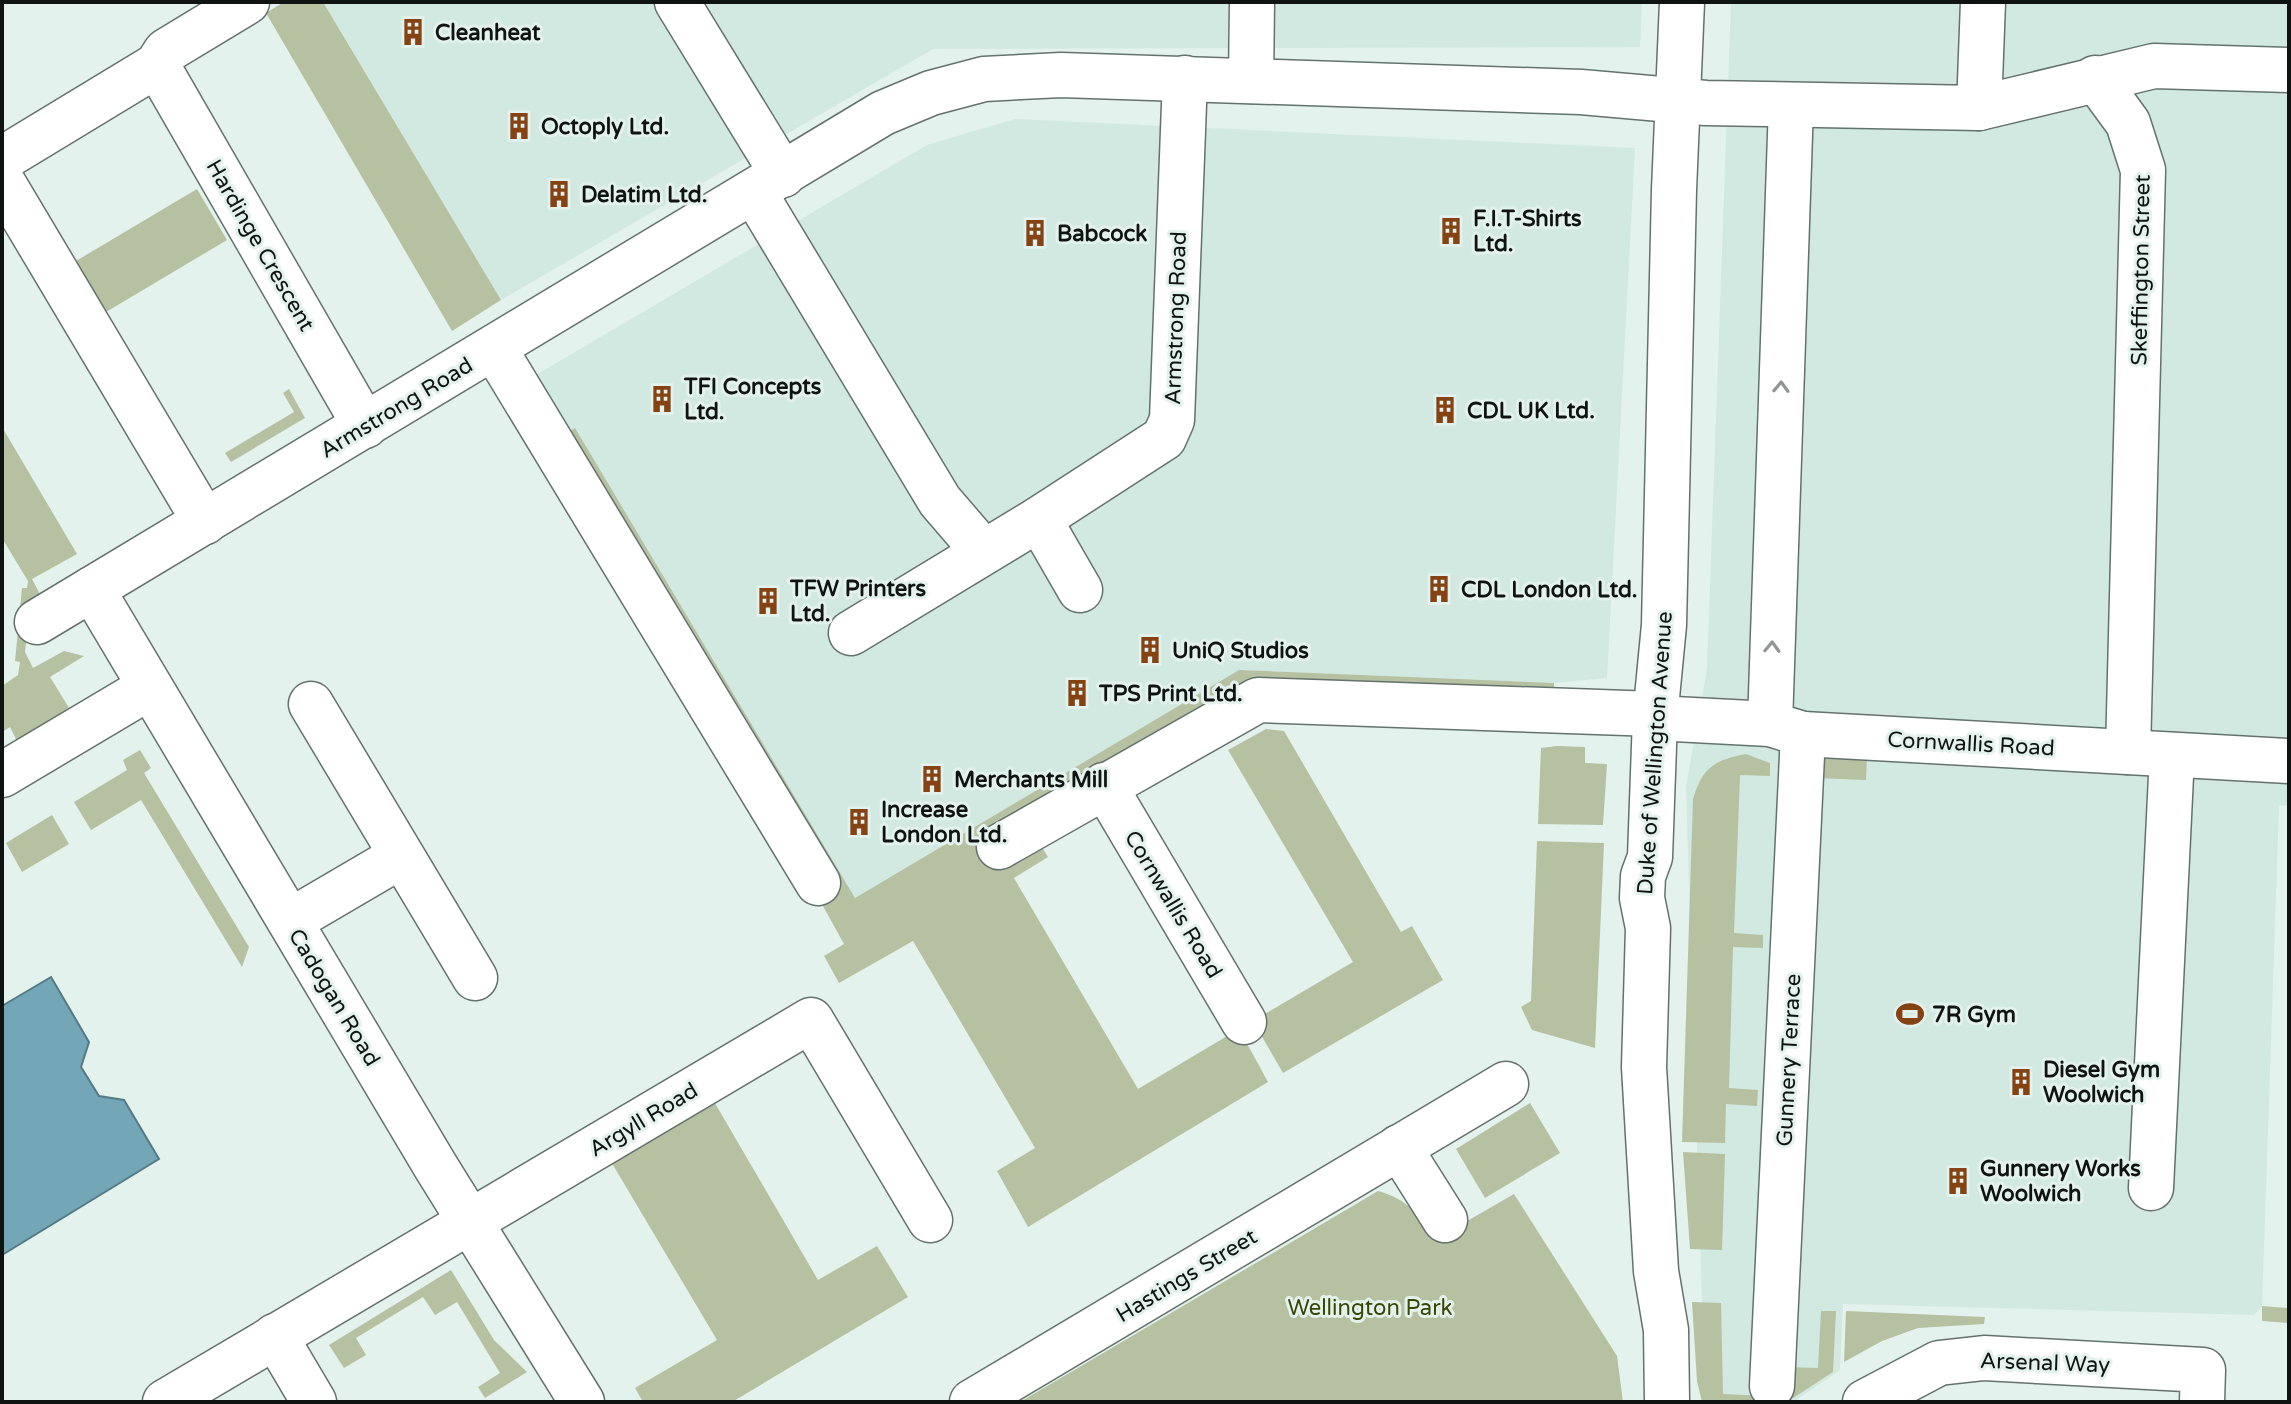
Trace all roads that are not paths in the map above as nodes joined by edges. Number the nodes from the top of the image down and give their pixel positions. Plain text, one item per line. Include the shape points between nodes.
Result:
1 (247, 2) edge
2 (677, 2) edge
3 (1252, 2) edge
4 (1682, 2) edge
5 (1983, 2) edge
6 (157, 65) junction
7 (2289, 70) edge
8 (1185, 78) junction
9 (2095, 78) junction
10 (1251, 81) junction
11 (1679, 101) junction
12 (1791, 105) junction
13 (1979, 108) junction
14 (2, 159) edge
15 (2, 181) edge
16 (768, 184) junction
17 (494, 348) junction
18 (365, 426) junction
19 (1039, 519) junction
20 (205, 522) junction
21 (983, 551) junction
22 (92, 589) junction
23 (1080, 590) dead end
24 (37, 622) dead end
25 (851, 633) dead end
26 (150, 687) junction
27 (311, 704) dead end
28 (1655, 716) junction
29 (1786, 729) junction
30 (2128, 752) junction
31 (2172, 755) junction
32 (2289, 761) edge
33 (2, 775) edge
34 (1104, 785) junction
35 (999, 847) dead end
36 (401, 856) junction
37 (818, 883) dead end
38 (290, 921) junction
39 (475, 978) dead end
40 (1244, 1022) dead end
41 (1506, 1084) dead end
42 (1399, 1147) junction
43 (2151, 1188) dead end
44 (930, 1220) dead end
45 (1445, 1220) dead end
46 (469, 1222) junction
47 (275, 1336) junction
48 (1772, 1386) dead end
49 (165, 1402) edge
50 (314, 1402) edge
51 (582, 1402) edge
52 (972, 1402) edge
53 (1667, 1402) edge
54 (1865, 1402) edge
55 (2202, 1402) edge

1 - 6 street via 166,51
2 - 16 street
3 - 10 street
4 - 11 street, Duke of Wellington Avenue
5 - 13 street
6 - 14 street
6 - 18 street, Hardinge Crescent
7 - 9 street via 2154,66
8 - 10 street, Armstrong Road
8 - 16 street, Armstrong Road via 984,79 883,113
8 - 19 street, Armstrong Road via 1172,420 1164,438
9 - 13 street
9 - 30 street, Skeffington Street via 2128,123 2143,170
10 - 11 street, Armstrong Road via 1581,92
11 - 12 street
11 - 28 street, Duke of Wellington Avenue via 1664,625
12 - 13 street
29 -> 12 street, Gunnery Terrace
15 - 20 street
16 - 17 street, Armstrong Road
16 - 21 street via 940,501
17 - 18 street, Armstrong Road
17 - 37 street
18 - 20 street, Armstrong Road
19 - 21 street, Armstrong Road
19 - 23 street
20 - 22 street, Armstrong Road
21 - 25 street, Armstrong Road
22 - 24 street, Armstrong Road
22 - 26 street, Cadogan Road
26 - 33 street
26 - 38 street, Cadogan Road
27 - 36 street
28 - 29 street, Cornwallis Road
28 - 34 street, Cornwallis Road via 1258,700
28 - 53 street, Duke of Wellington Avenue via 1650,857 1642,898 1648,928 1644,1067
29 - 30 street, Cornwallis Road
29 - 48 street, Gunnery Terrace
30 - 31 street, Cornwallis Road
31 - 32 street, Cornwallis Road
31 - 43 street
34 - 35 street, Cornwallis Road
34 - 40 street, Cornwallis Road
36 - 38 street
36 - 39 street
38 - 46 street, Cadogan Road
41 - 42 street, Hastings Street
42 - 45 street
42 - 52 street, Hastings Street
44 - 46 street, Argyll Road via 811,1020
46 - 47 street, Argyll Road
46 - 51 street, Cadogan Road
47 - 49 street, Argyll Road
47 - 50 street
54 - 55 street, Arsenal Way via 1939,1363 1984,1358 2203,1370

